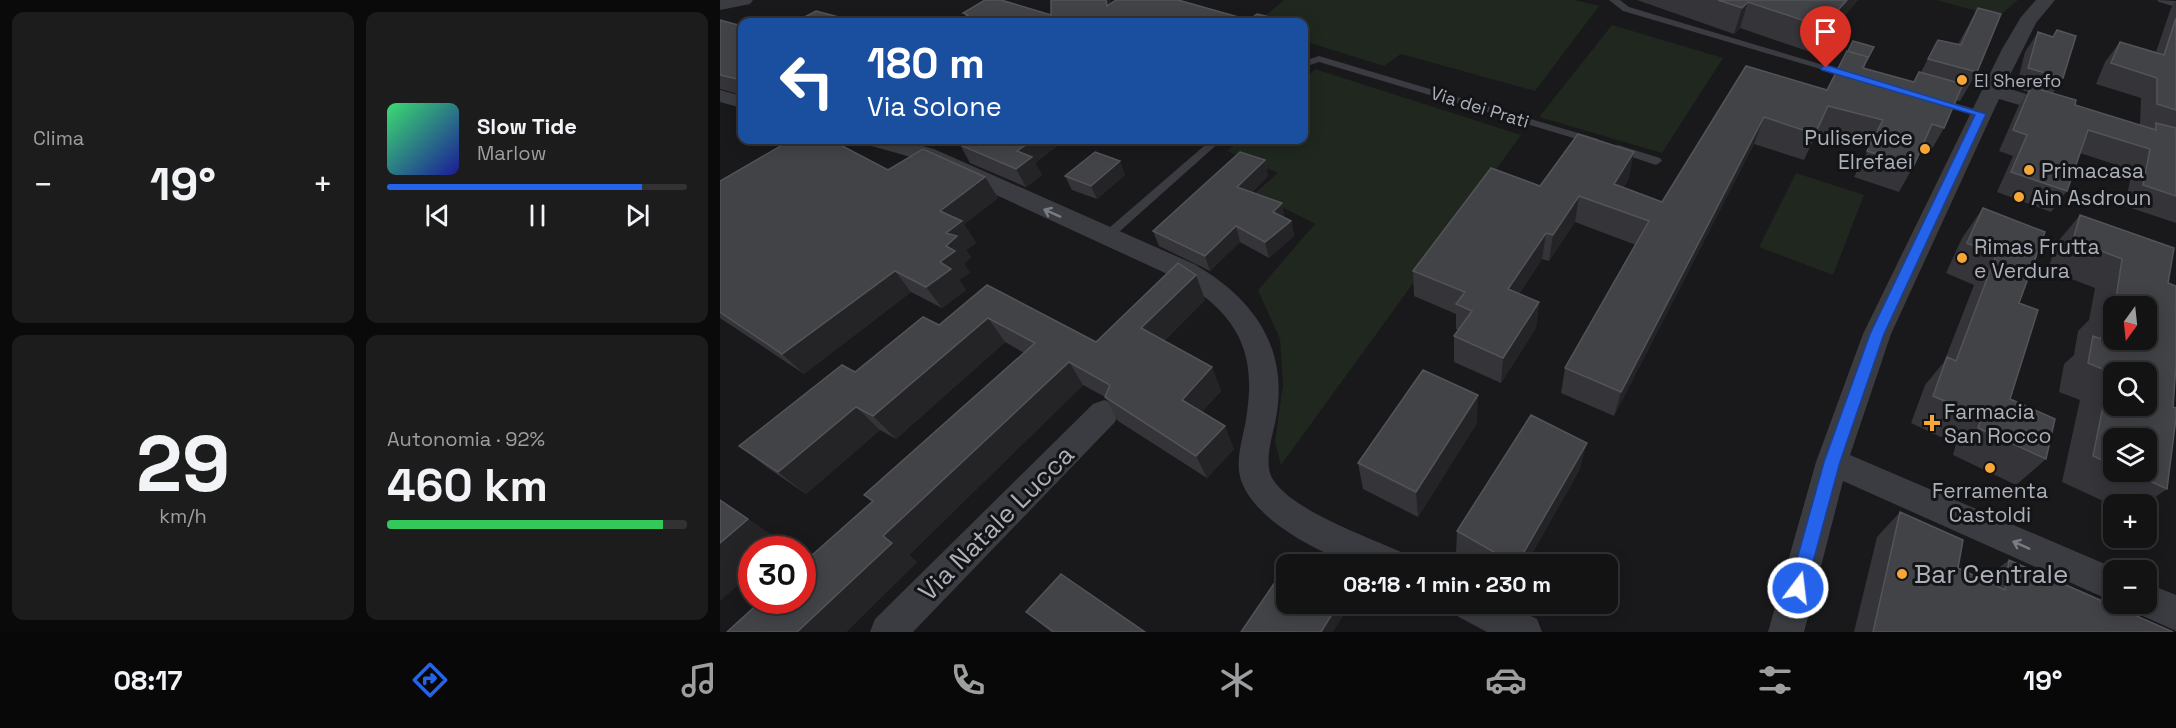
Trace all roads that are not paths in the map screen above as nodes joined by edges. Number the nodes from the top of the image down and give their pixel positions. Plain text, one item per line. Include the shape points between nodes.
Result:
1 (744, 0) edge
2 (1614, 0) edge
3 (2046, 0) edge
4 (2162, 0) edge
5 (2176, 4) edge
6 (720, 5) edge
7 (1308, 63) edge
8 (1866, 80) edge
9 (720, 96) edge
10 (1923, 97) edge
11 (738, 101) edge
12 (1986, 102) junction
13 (2079, 116) edge
14 (890, 144) edge
15 (1212, 144) edge
16 (1656, 161) dead end
17 (1106, 237) junction
18 (1104, 413) dead end
19 (1832, 462) junction
20 (1369, 554) edge
21 (2103, 580) edge
22 (2157, 605) edge
23 (2176, 613) edge
24 (1489, 614) edge
25 (888, 632) edge
26 (1524, 632) edge
27 (1786, 632) edge

1 - 6 street
2 - 8 lane via 1626,9
3 - 12 street via 2023,29
4 - 5 lane
7 - 16 lane, Via dei Prati via 1318,59
9 - 11 street
10 - 12 lane
12 - 13 street
12 - 19 street via 1877,334
17 -> 14 street via 926,154
15 - 17 lane
17 - 20 street via 1202,279 1231,301 1254,340 1264,370 1254,465 1262,491 1305,522
18 - 25 street, Via Natale Lucca
21 -> 19 street
19 - 27 street
22 - 23 street
24 - 26 street

